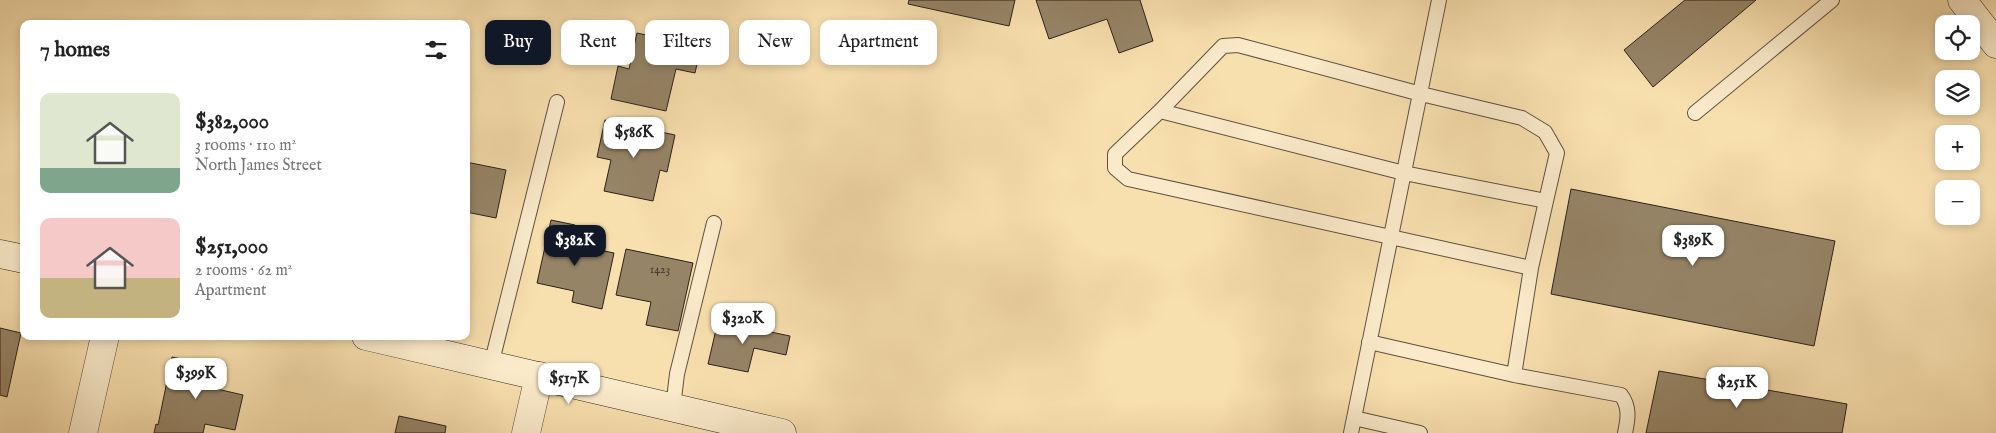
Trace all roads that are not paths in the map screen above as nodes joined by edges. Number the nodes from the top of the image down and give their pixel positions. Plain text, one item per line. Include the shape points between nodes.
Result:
1 (1440, 0) edge
2 (1832, 0) edge
3 (1962, 0) edge
4 (1996, 44) edge
5 (1421, 94) junction
6 (557, 102) dead end
7 (1160, 111) junction
8 (1695, 113) dead end
9 (1404, 173) junction
10 (1546, 201) junction
11 (714, 223) dead end
12 (1391, 239) junction
13 (0, 254) edge
14 (20, 258) edge
15 (1531, 268) junction
16 (104, 340) edge
17 (383, 340) edge
18 (1370, 342) junction
19 (491, 365) junction
20 (1514, 375) junction
21 (539, 376) junction
22 (673, 407) junction
23 (1354, 418) junction
24 (83, 433) edge
25 (526, 433) edge
26 (782, 433) edge
27 (1351, 433) edge
28 (1420, 433) edge
29 (1625, 433) edge

1 - 5 lane
2 - 8 lane
3 - 4 street
5 - 7 lane via 1238,45 1223,46
5 - 9 lane
5 - 10 lane via 1522,118 1545,132 1557,153
6 - 19 lane
7 - 9 lane
7 - 12 lane via 1116,154 1115,168 1128,179
9 - 10 lane
9 - 12 lane
10 - 15 lane
11 - 22 lane via 677,374
12 - 15 lane
12 - 18 lane
13 - 14 street
15 - 20 lane
16 - 24 street
17 - 19 street
18 - 20 lane
18 - 23 lane
19 - 21 street
20 - 29 lane via 1621,395 1626,402 1628,416
21 - 22 street
21 - 25 street
22 - 26 street
23 - 27 lane
23 - 28 lane

